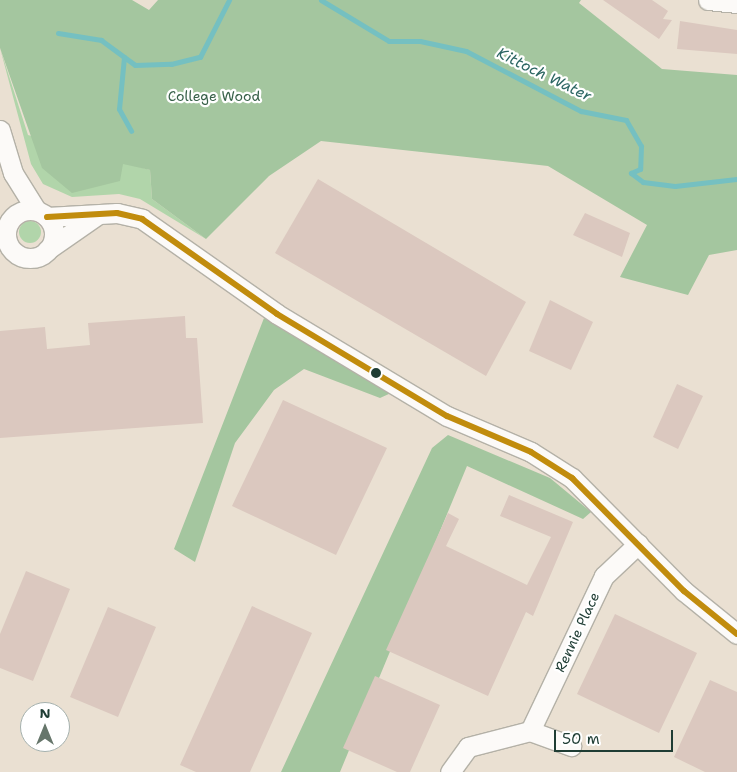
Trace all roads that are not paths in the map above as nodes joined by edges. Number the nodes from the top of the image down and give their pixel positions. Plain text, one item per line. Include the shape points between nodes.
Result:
1 (708, 0) edge
2 (737, 3) edge
3 (0, 130) edge
4 (13, 174) junction
5 (42, 214) junction
6 (96, 216) junction
7 (5, 228) edge
8 (47, 250) junction
9 (9, 255) edge
10 (638, 544) junction
11 (737, 634) edge
12 (530, 731) junction
13 (571, 746) dead end
14 (450, 772) edge

1 - 2 street
3 - 4 street
4 - 5 street
4 - 7 street
5 - 6 street
5 - 7 street via 22,210
5 - 8 street via 53,240
6 - 8 street
6 - 10 street via 117,213 142,219 277,314 438,411 531,452 572,478
7 - 9 street
8 - 9 street via 38,256
10 - 11 street via 684,591
10 - 12 street, Rennie Place via 604,576
12 - 13 street
12 - 14 street via 468,747

